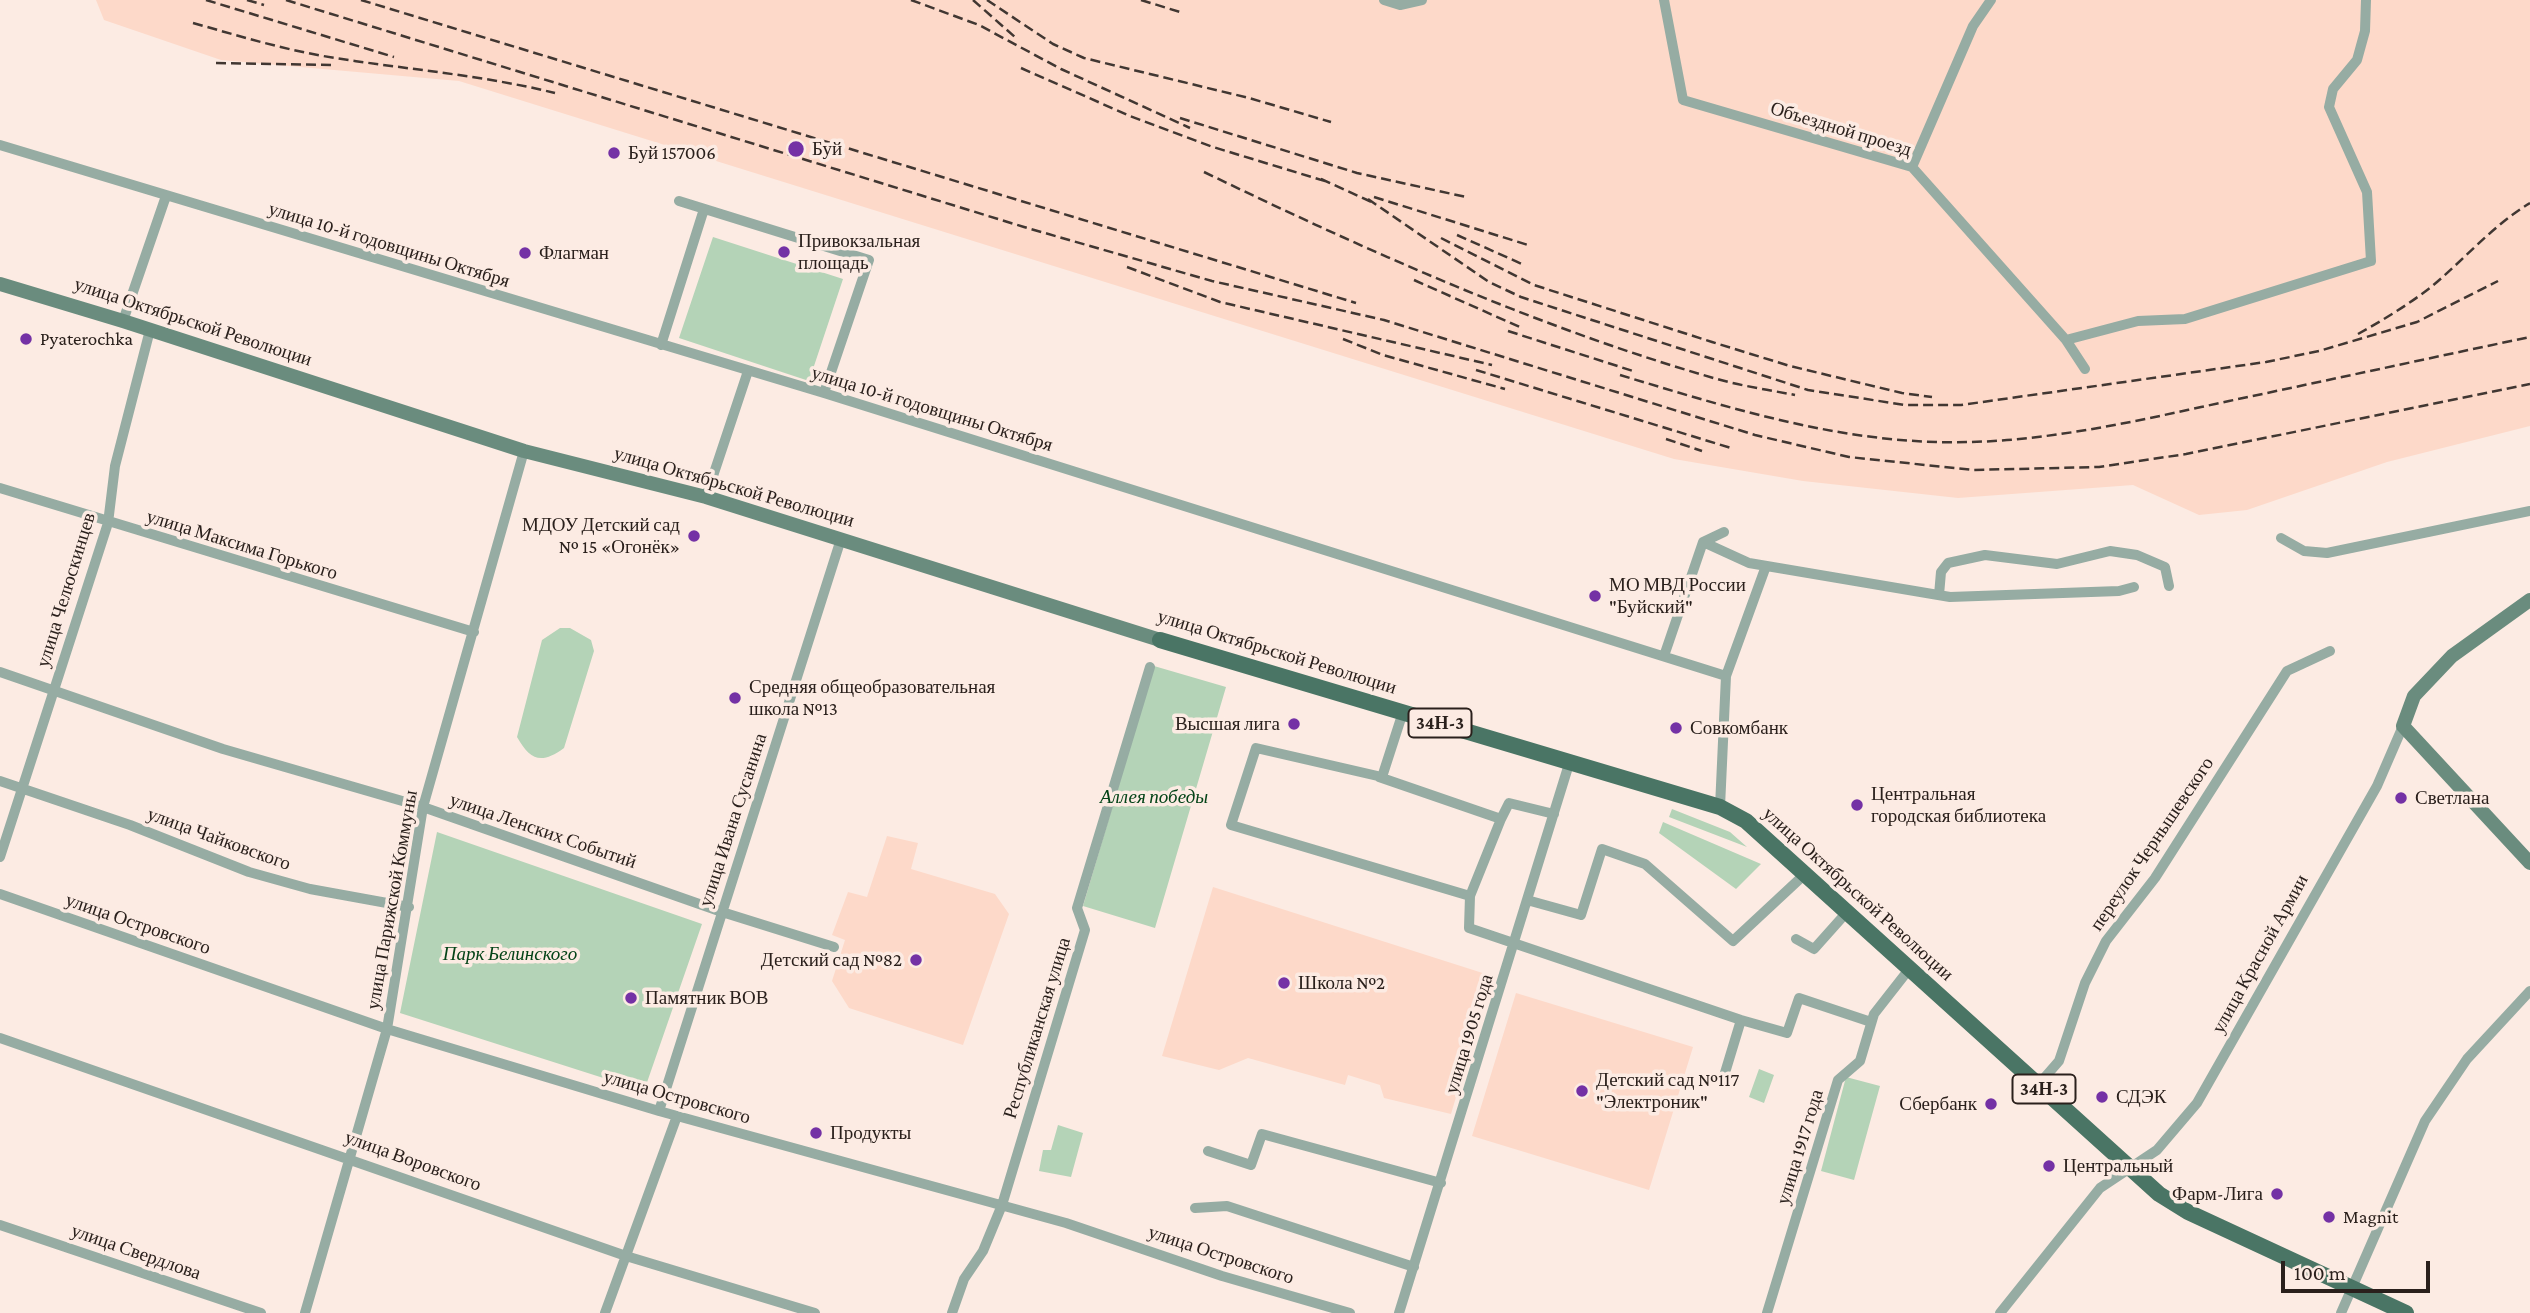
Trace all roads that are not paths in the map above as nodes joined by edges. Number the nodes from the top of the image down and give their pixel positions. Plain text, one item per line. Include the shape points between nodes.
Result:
1 (1384, 0) edge
2 (1422, 0) edge
3 (1664, 0) edge
4 (1991, 0) edge
5 (2366, 0) edge
6 (0, 145) edge
7 (1912, 166) junction
8 (166, 196) junction
9 (679, 201) dead end
10 (704, 209) junction
11 (0, 284) edge
12 (123, 321) junction
13 (150, 330) junction
14 (2066, 340) junction
15 (662, 345) junction
16 (2085, 369) dead end
17 (748, 371) junction
18 (824, 393) junction
19 (524, 451) junction
20 (0, 488) edge
21 (706, 497) junction
22 (2530, 511) edge
23 (108, 523) junction
24 (1724, 533) dead end
25 (2281, 538) dead end
26 (841, 539) junction
27 (1703, 542) junction
28 (1766, 566) junction
29 (2169, 586) dead end
30 (2134, 587) dead end
31 (1939, 595) junction
32 (2530, 600) edge
33 (474, 632) junction
34 (1160, 640) joint
35 (2330, 651) dead end
36 (1664, 656) junction
37 (1150, 667) dead end
38 (0, 671) edge
39 (1726, 676) junction
40 (54, 689) junction
41 (1403, 712) junction
42 (2403, 726) junction
43 (1569, 764) junction
44 (1379, 777) junction
45 (0, 781) edge
46 (22, 789) junction
47 (423, 807) junction
48 (1720, 807) junction
49 (1553, 814) junction
50 (1501, 819) junction
51 (0, 857) edge
52 (2530, 863) edge
53 (1805, 874) junction
54 (0, 894) edge
55 (1470, 896) junction
56 (1527, 900) junction
57 (409, 907) junction
58 (722, 912) junction
59 (1847, 912) junction
60 (1796, 939) dead end
61 (1514, 944) junction
62 (834, 947) dead end
63 (1910, 968) junction
64 (2530, 991) edge
65 (1741, 1020) junction
66 (1871, 1022) junction
67 (387, 1029) junction
68 (0, 1038) edge
69 (1724, 1076) dead end
70 (2039, 1084) junction
71 (659, 1111) junction
72 (677, 1116) junction
73 (1208, 1151) dead end
74 (351, 1157) junction
75 (2129, 1167) junction
76 (1441, 1183) junction
77 (1002, 1205) junction
78 (1195, 1208) dead end
79 (0, 1225) edge
80 (626, 1256) junction
81 (1414, 1267) junction
82 (2351, 1287) junction
83 (261, 1313) edge
84 (305, 1313) edge
85 (604, 1313) edge
86 (816, 1313) edge
87 (952, 1313) edge
88 (1350, 1313) edge
89 (1399, 1313) edge
90 (1767, 1313) edge
91 (2000, 1313) edge
92 (2341, 1313) edge
93 (2406, 1313) edge

1 - 2 street via 1400,5
3 - 7 street, Объездной проезд via 1683,100
4 - 7 street via 1973,26
5 - 14 street via 2365,31 2357,60 2333,89 2329,107 2367,192 2371,261 2185,319 2138,321
6 - 8 street, улица 10-й годовщины Октября
7 - 14 street, Объездной проезд
8 - 12 street
8 - 15 street, улица 10-й годовщины Октября
9 - 10 street
10 - 15 street
10 - 18 street via 869,260
11 - 12 street, улица Октябрьской Революции / 34Н-3
12 - 13 street, улица Октябрьской Революции / 34Н-3
13 - 19 street, улица Октябрьской Революции / 34Н-3
13 - 23 street, улица Челюскинцев via 115,466
14 - 16 street, Объездной проезд
15 - 17 street, улица 10-й годовщины Октября
17 - 18 street, улица 10-й годовщины Октября
17 - 21 street
18 - 36 street, улица 10-й годовщины Октября
19 - 21 street, улица Октябрьской Революции / 34Н-3
19 - 33 street, улица Парижской Коммуны
20 - 23 street, улица Максима Горького
21 - 26 street, улица Октябрьской Революции / 34Н-3
22 - 25 street via 2327,553 2304,551
23 - 33 street, улица Максима Горького
23 - 40 street, улица Челюскинцев
24 - 27 street
26 - 34 street, улица Октябрьской Революции / 34Н-3
26 - 58 street, улица Ивана Сусанина
27 - 28 street
27 - 36 street
28 - 31 street
28 - 39 street
29 - 31 street via 2165,567 2137,555 2110,551 2057,564 1985,555 1948,563 1941,572
30 - 31 street
32 - 42 street, улица Красной Армии via 2452,656 2414,696
33 - 47 street, улица Парижской Коммуны
34 - 41 main road, улица Октябрьской Революции / 34Н-3
35 - 70 street, переулок Чернышевского via 2287,671 2155,878 2106,941 2085,982 2059,1061
36 - 39 street, улица 10-й годовщины Октября
37 - 77 street, Республиканская улица via 1077,908 1085,930
38 - 40 street, улица Ленских Событий
39 - 48 street
40 - 46 street, улица Челюскинцев
40 - 47 street, улица Ленских Событий via 223,749
41 - 43 main road, улица Октябрьской Революции / 34Н-3
41 - 44 street
42 - 52 street
42 - 75 street, улица Красной Армии via 2377,786 2222,1062 2177,1128 2157,1150
43 - 48 main road, улица Октябрьской Революции / 34Н-3
43 - 49 street, улица 1905 года
44 - 50 street
44 - 55 street via 1256,748 1231,825
45 - 46 street, улица Чайковского
46 - 51 street, улица Челюскинцев
46 - 57 street, улица Чайковского via 248,872
47 - 57 street, улица Парижской Коммуны
47 - 58 street, улица Ленских Событий
48 - 53 main road, улица Октябрьской Революции / 34Н-3 via 1746,821
49 - 50 street via 1509,803
49 - 56 street, улица 1905 года
50 - 55 street
53 - 56 street via 1733,942 1645,864 1602,849 1581,915
53 - 59 main road, улица Октябрьской Революции / 34Н-3
54 - 67 street, улица Островского
55 - 61 street via 1469,928
56 - 61 street, улица 1905 года
57 - 67 street, улица Парижской Коммуны
58 - 62 street, улица Ленских Событий
58 - 71 street, улица Ивана Сусанина
59 - 60 street via 1814,949
59 - 63 main road, улица Октябрьской Революции / 34Н-3
61 - 65 street
61 - 76 street, улица 1905 года
63 - 66 street, улица 1917 года
63 - 70 main road, улица Октябрьской Революции / 34Н-3
64 - 82 street via 2467,1059 2430,1112
65 - 66 street via 1787,1033 1799,998
65 - 69 street
66 - 90 street, улица 1917 года via 1860,1061 1838,1080
67 - 71 street, улица Островского
67 - 74 street, улица Парижской Коммуны
68 - 74 street, улица Воровского
70 - 75 main road, улица Октябрьской Революции / 34Н-3
71 - 72 street, улица Островского
72 - 77 street, улица Островского
72 - 80 street
73 - 76 street via 1251,1165 1262,1134
74 - 80 street, улица Воровского
74 - 84 street, улица Парижской Коммуны
75 - 82 main road, улица Октябрьской Революции / 34Н-3 via 2188,1212
75 - 91 street, улица Красной Армии via 2100,1188
76 - 81 street, улица 1905 года
77 - 87 street, Республиканская улица
77 - 88 street, улица Островского
78 - 81 street via 1227,1206
79 - 83 street, улица Свердлова
80 - 85 street
80 - 86 street, улица Воровского
81 - 89 street, улица 1905 года
82 - 92 street
82 - 93 main road, улица Октябрьской Революции / 34Н-3

